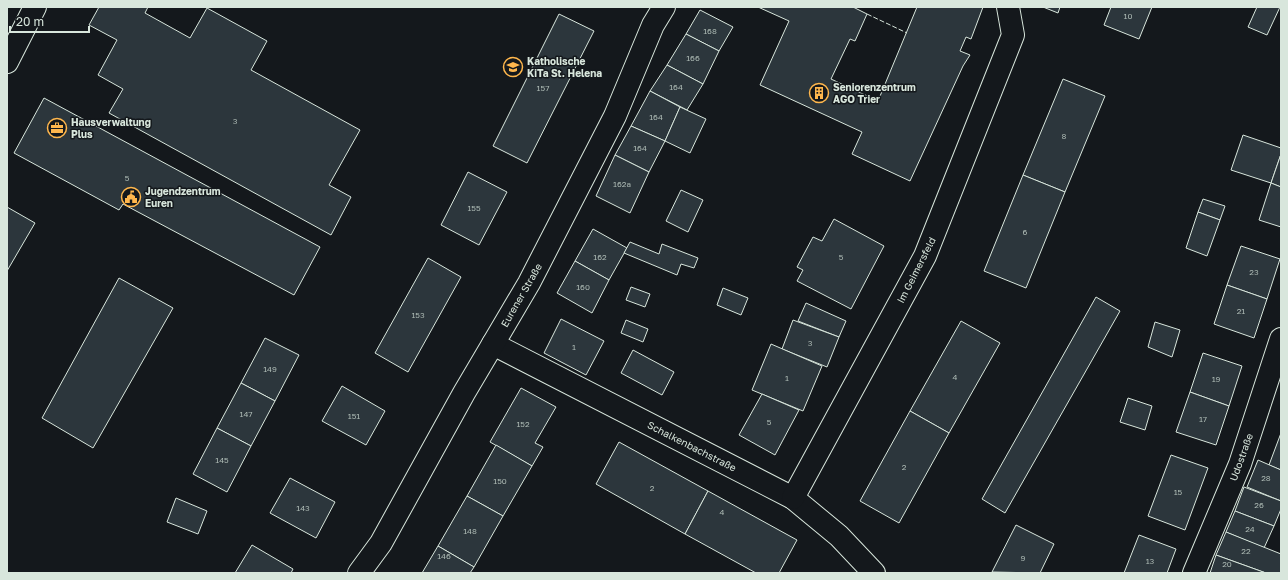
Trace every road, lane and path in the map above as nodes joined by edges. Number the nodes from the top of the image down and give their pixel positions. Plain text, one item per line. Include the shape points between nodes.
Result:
1 (35, 7) edge
2 (664, 7) edge
3 (1008, 7) edge
4 (7, 62) edge
5 (1281, 339) edge
6 (493, 344) junction
7 (793, 498) junction
8 (359, 573) edge
9 (874, 573) edge
10 (1194, 573) edge

1 - 4 street
2 - 6 street, Eurener Straße via 653,25 615,116 529,284
3 - 7 street, Im Geimersfeld via 1013,35 925,256
5 - 10 street, Udostraße via 1240,464
6 - 7 street, Schalkenbachstraße
6 - 8 street, Eurener Straße via 381,543
7 - 9 street, Schalkenbachstraße via 839,536

